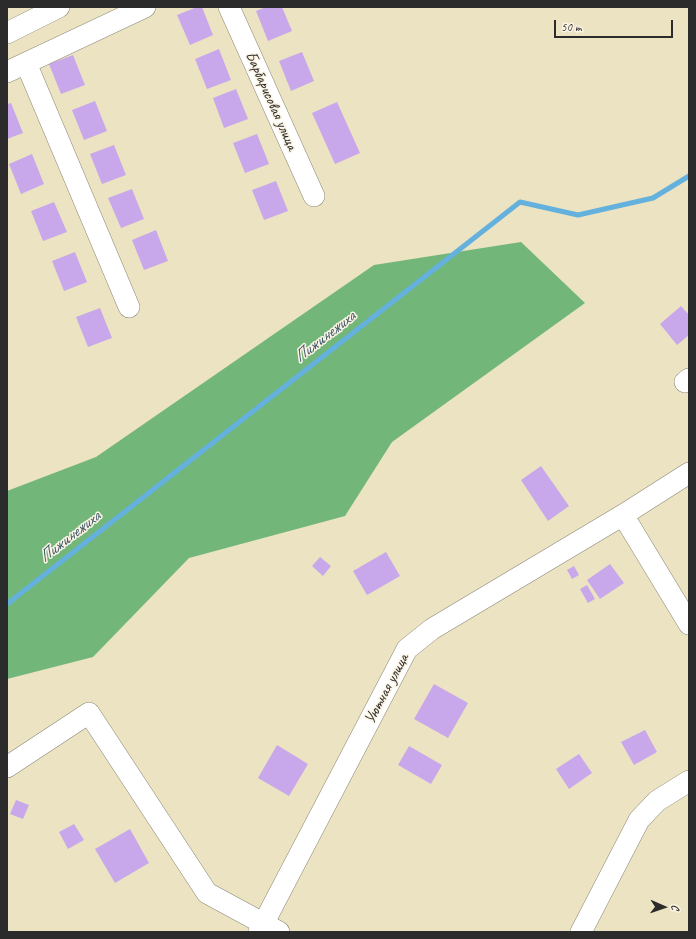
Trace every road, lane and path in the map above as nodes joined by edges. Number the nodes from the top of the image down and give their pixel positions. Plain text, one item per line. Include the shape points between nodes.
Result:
1 (59, 7) edge
2 (145, 7) edge
3 (229, 7) edge
4 (7, 32) edge
5 (26, 64) junction
6 (7, 72) edge
7 (314, 196) dead end
8 (129, 307) dead end
9 (689, 474) edge
10 (623, 515) junction
11 (689, 624) edge
12 (7, 767) edge
13 (689, 781) edge
14 (267, 929) edge
15 (581, 932) edge

1 - 4 street
2 - 5 street
3 - 7 street, Барбарисовая улица
5 - 6 street
5 - 8 street
9 - 10 street, Уютная улица
10 - 11 street
10 - 14 street, Уютная улица via 432,629 407,649
12 - 14 street via 89,713 207,893
13 - 15 street via 657,801 639,820

